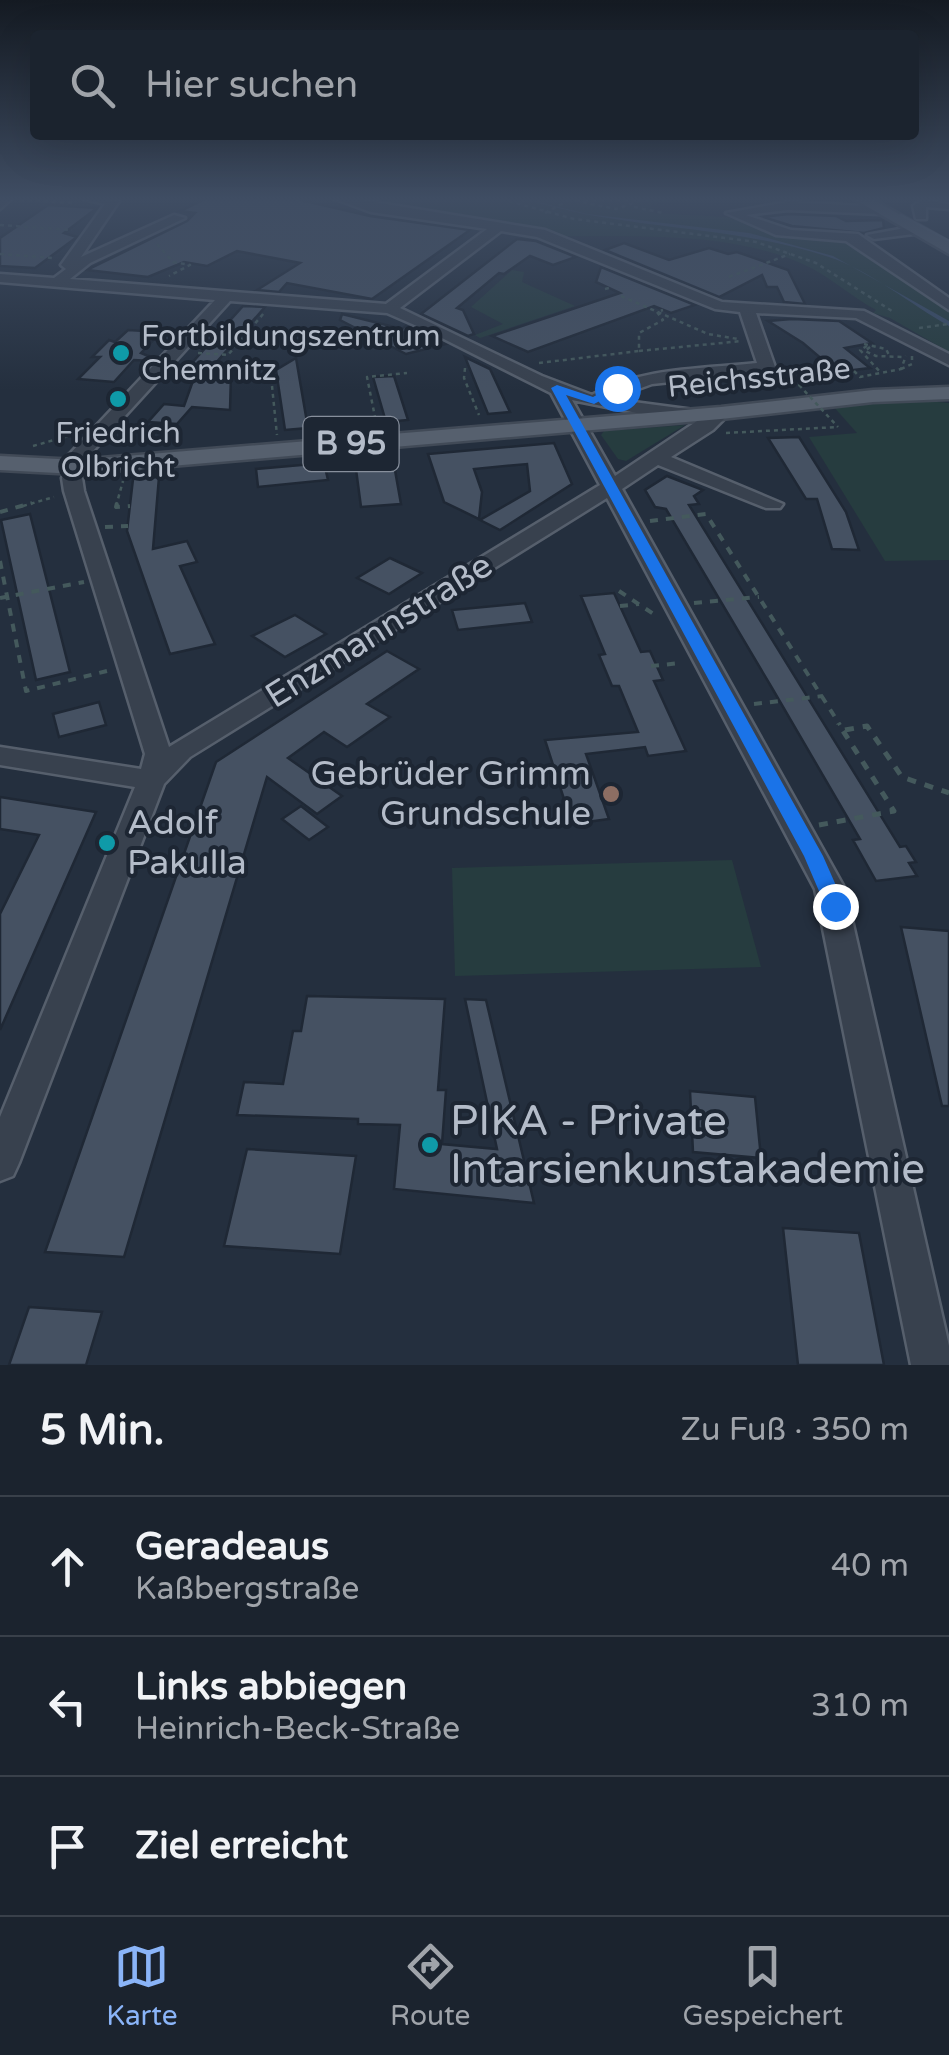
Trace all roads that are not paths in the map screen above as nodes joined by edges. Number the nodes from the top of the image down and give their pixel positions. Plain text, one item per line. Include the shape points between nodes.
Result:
1 (70, 263) edge
2 (81, 263) edge
3 (450, 263) edge
4 (613, 263) edge
5 (622, 263) edge
6 (891, 263) edge
7 (616, 264) junction
8 (0, 278) edge
9 (52, 282) junction
10 (228, 294) junction
11 (949, 305) edge
12 (388, 309) junction
13 (747, 309) junction
14 (949, 360) edge
15 (557, 388) junction
16 (949, 390) edge
17 (594, 401) junction
18 (707, 418) junction
19 (577, 425) junction
20 (656, 458) junction
21 (0, 461) edge
22 (76, 463) junction
23 (609, 486) junction
24 (773, 504) dead end
25 (0, 756) edge
26 (152, 780) junction
27 (0, 1163) edge
28 (932, 1365) edge

1 - 9 street
2 - 9 street
3 - 12 street
4 - 7 street
5 - 7 street
6 - 11 street
7 - 13 street via 696,298
8 - 9 street
9 - 10 street
10 - 12 street
10 - 22 street
12 - 15 street
13 - 14 street via 873,318
13 - 17 street via 767,367 652,379
15 - 17 street
15 - 19 street
16 - 18 main road, Reichsstraße / B 95
17 - 18 street
18 - 19 main road, Reichsstraße / B 95
18 - 20 street, Enzmannstraße
19 - 22 main road, Reichsstraße / B 95
19 - 23 street
20 - 23 street, Enzmannstraße
20 - 24 street
21 - 22 main road, Reichsstraße / B 95
22 - 26 street via 74,491 158,754
23 - 26 street, Enzmannstraße via 181,751
23 - 28 street via 666,611 731,707 831,893
25 - 26 street
26 - 27 street

